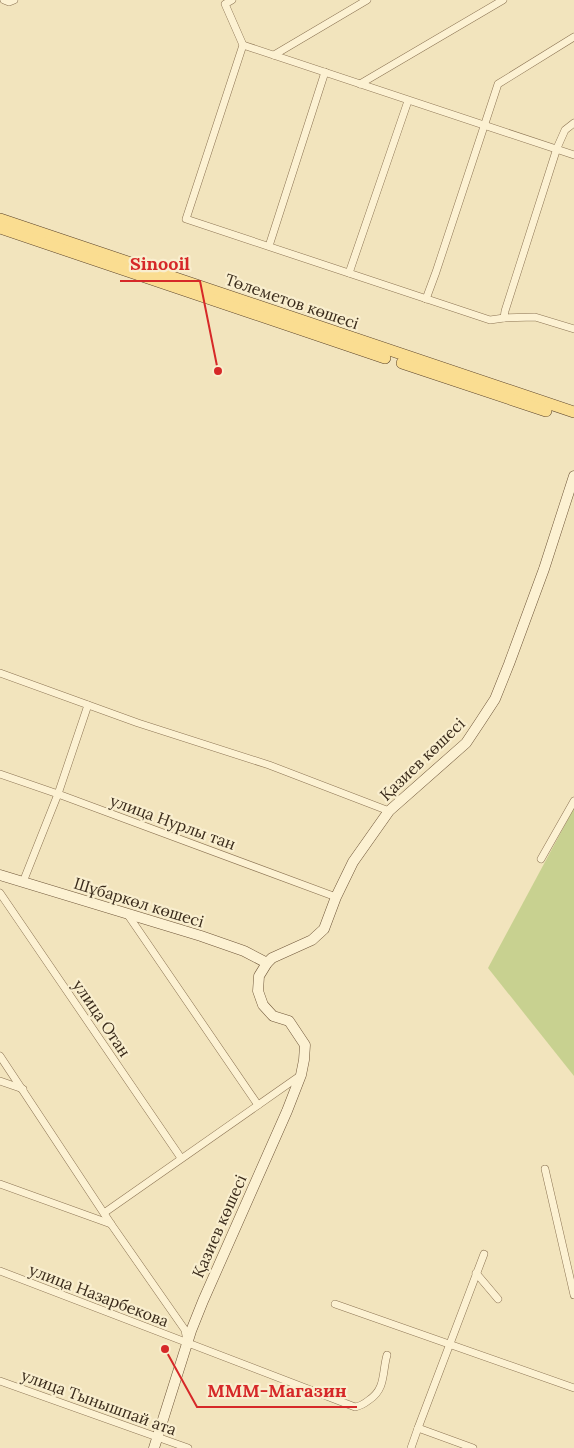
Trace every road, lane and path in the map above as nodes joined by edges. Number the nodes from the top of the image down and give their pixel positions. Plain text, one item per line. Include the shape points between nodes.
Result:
1 (4, 0) edge
2 (14, 0) edge
3 (367, 0) edge
4 (503, 0) edge
5 (226, 1) edge
6 (574, 36) edge
7 (243, 45) junction
8 (274, 56) junction
9 (325, 72) junction
10 (360, 84) junction
11 (408, 100) junction
12 (574, 123) edge
13 (483, 125) junction
14 (556, 148) junction
15 (574, 155) edge
16 (0, 219) edge
17 (0, 228) edge
18 (269, 246) junction
19 (349, 273) junction
20 (426, 299) junction
21 (504, 318) junction
22 (574, 329) edge
23 (574, 412) edge
24 (574, 420) edge
25 (574, 476) edge
26 (0, 673) edge
27 (88, 705) junction
28 (0, 774) edge
29 (58, 794) junction
30 (574, 800) edge
31 (389, 811) junction
32 (541, 859) dead end
33 (0, 875) edge
34 (23, 882) junction
35 (0, 893) edge
36 (336, 897) junction
37 (128, 915) junction
38 (267, 963) junction
39 (0, 1056) edge
40 (301, 1075) junction
41 (0, 1081) edge
42 (23, 1089) junction
43 (258, 1105) junction
44 (182, 1158) junction
45 (545, 1169) dead end
46 (0, 1184) edge
47 (104, 1213) junction
48 (111, 1224) junction
49 (484, 1254) dead end
50 (0, 1271) edge
51 (476, 1273) junction
52 (574, 1295) edge
53 (498, 1299) dead end
54 (335, 1304) dead end
55 (187, 1344) junction
56 (449, 1344) junction
57 (386, 1355) dead end
58 (0, 1381) edge
59 (574, 1388) edge
60 (418, 1428) junction
61 (157, 1438) junction
62 (154, 1448) edge
63 (188, 1448) edge
64 (412, 1448) edge
65 (473, 1448) edge

1 - 2 street
3 - 8 street
4 - 10 street
5 - 7 street
6 - 13 street via 500,81
7 - 8 street
7 - 18 street via 186,219
8 - 9 street
9 - 10 street
9 - 18 street
10 - 11 street
11 - 13 street
11 - 19 street
12 - 14 street via 565,130
13 - 14 street
13 - 20 street
14 - 15 street
14 - 21 street
16 - 23 main road, Төлеметов көшесі
17 - 24 main road, Төлеметов көшесі
18 - 19 street
19 - 20 street
20 - 21 street via 490,320
21 - 22 street via 535,317
25 - 31 street, Қазиев көшесі via 544,569 495,699 466,742
26 - 27 street
27 - 29 street
27 - 31 street via 269,765
28 - 29 street, улица Нурлы тан
29 - 34 street
29 - 36 street, улица Нурлы тан
30 - 32 street
31 - 36 street, Қазиев көшесі via 354,862
33 - 34 street, Шұбаркөл көшесі
34 - 37 street, Шұбаркөл көшесі
35 - 44 street, улица Отан
36 - 38 street, Қазиев көшесі via 324,929 312,940
37 - 38 street, Шұбаркөл көшесі via 229,946
37 - 43 street
38 - 40 street, Қазиев көшесі via 259,976 260,998 274,1016 288,1021 305,1045
39 - 42 street
40 - 43 street
40 - 55 street, Қазиев көшесі via 202,1301
41 - 42 street
42 - 47 street
43 - 44 street
44 - 47 street
45 - 52 street
46 - 48 street
47 - 48 street
48 - 55 street via 184,1330
49 - 51 street
50 - 55 street, улица Назарбекова
51 - 53 street
51 - 56 street
54 - 56 street
55 - 57 street, улица Назарбекова via 354,1407 361,1406 380,1391
55 - 61 street, Қазиев көшесі
56 - 59 street
56 - 60 street
58 - 61 street, улица Тынышпай ата
60 - 64 street
60 - 65 street
61 - 62 street, Қазиев көшесі
61 - 63 street, улица Тынышпай ата

